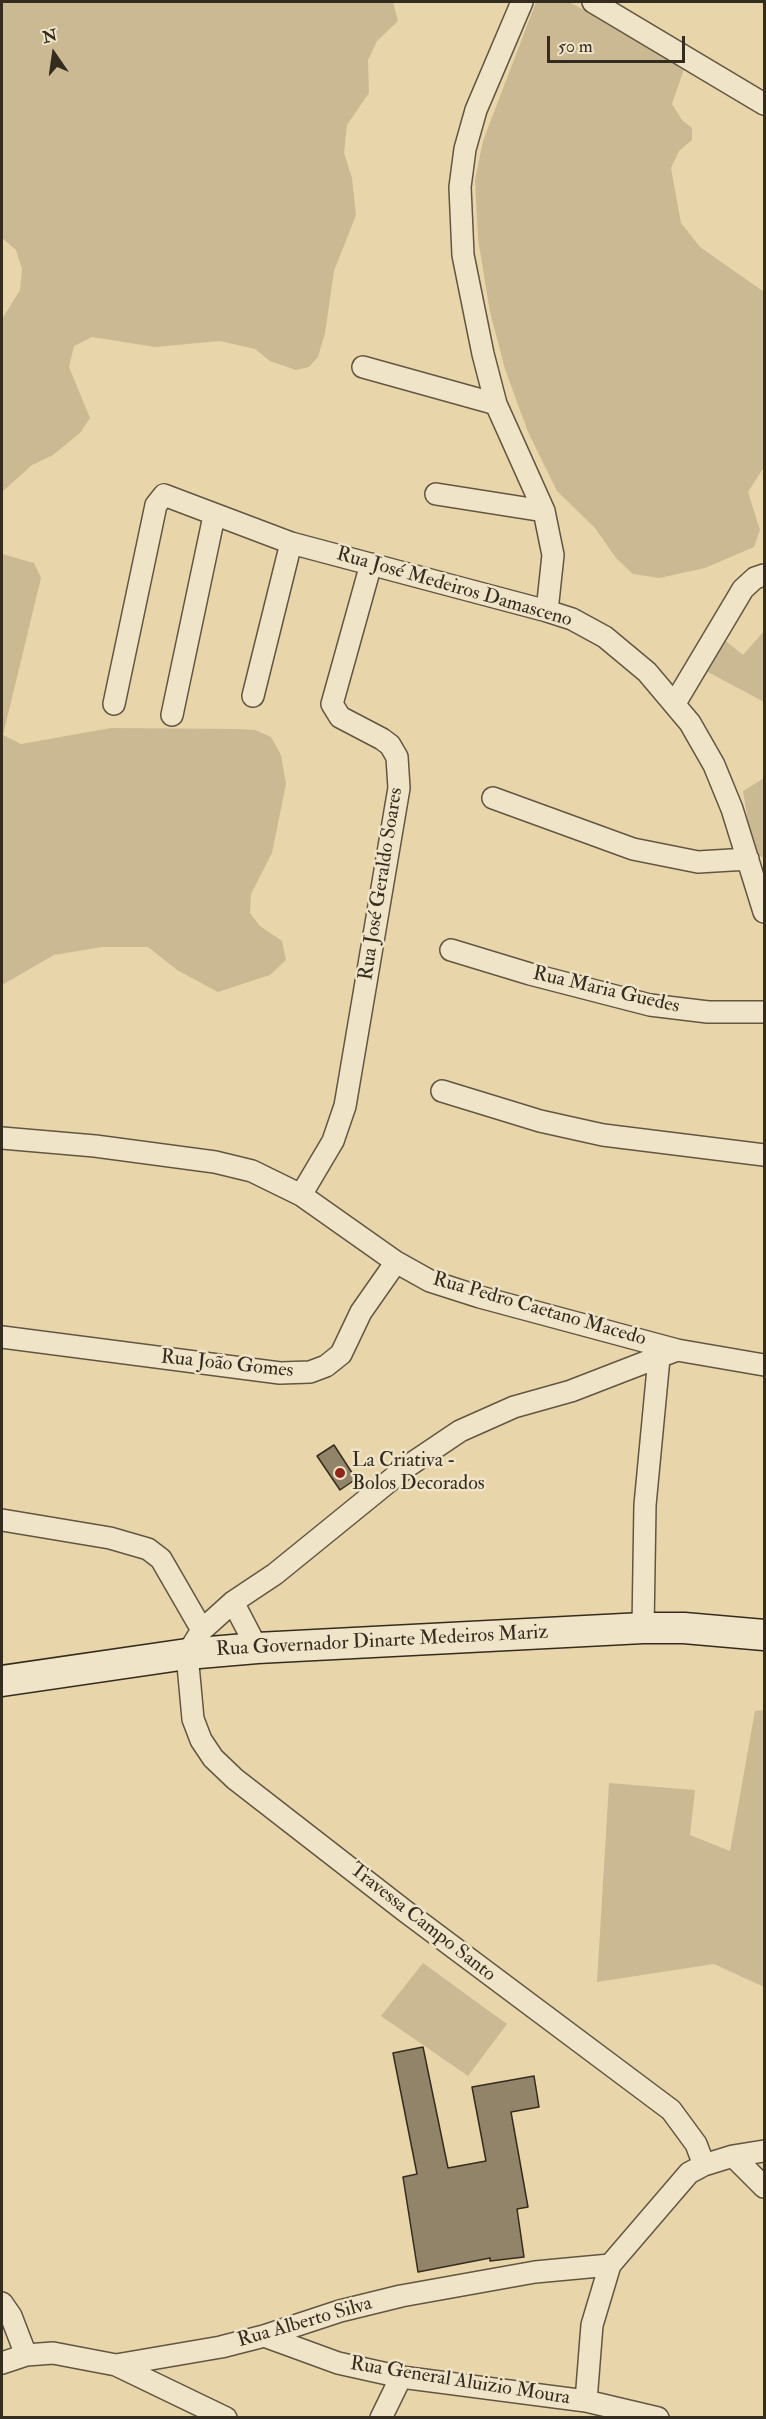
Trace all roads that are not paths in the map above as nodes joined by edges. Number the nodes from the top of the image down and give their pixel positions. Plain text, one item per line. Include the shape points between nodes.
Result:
1 (522, 2) edge
2 (593, 2) edge
3 (765, 104) edge
4 (363, 367) dead end
5 (496, 404) junction
6 (436, 494) dead end
7 (544, 512) junction
8 (214, 516) junction
9 (291, 543) junction
10 (371, 564) junction
11 (765, 575) edge
12 (547, 611) junction
13 (253, 696) dead end
14 (675, 702) junction
15 (114, 704) dead end
16 (172, 715) dead end
17 (493, 798) dead end
18 (748, 859) junction
19 (765, 912) edge
20 (451, 950) dead end
21 (765, 1011) edge
22 (442, 1091) dead end
23 (2, 1138) edge
24 (765, 1155) edge
25 (301, 1195) junction
26 (396, 1262) junction
27 (2, 1337) edge
28 (668, 1354) junction
29 (765, 1365) edge
30 (2, 1520) edge
31 (233, 1602) junction
32 (643, 1628) junction
33 (765, 1635) edge
34 (195, 1642) junction
35 (257, 1648) junction
36 (2, 1681) edge
37 (765, 2151) edge
38 (733, 2156) junction
39 (704, 2165) junction
40 (765, 2187) edge
41 (610, 2265) junction
42 (2, 2303) edge
43 (264, 2336) junction
44 (26, 2355) junction
45 (2, 2363) edge
46 (116, 2365) junction
47 (401, 2377) junction
48 (586, 2401) junction
49 (226, 2418) edge
50 (381, 2418) edge
51 (658, 2418) edge

1 - 5 street via 476,110 460,187 470,294
2 - 3 street
4 - 5 street
5 - 7 street
6 - 7 street
7 - 12 street via 553,555
8 - 9 street, Rua José Medeiros Damasceno
8 - 15 street, Rua José Medeiros Damasceno via 164,495 156,505
8 - 16 street
9 - 10 street, Rua José Medeiros Damasceno
9 - 13 street
10 - 12 street, Rua José Medeiros Damasceno
10 - 25 street, Rua José Geraldo Soares via 332,704 340,717 390,745 396,757 399,788 345,1107 333,1141
11 - 14 street via 743,589
12 - 14 street, Rua José Medeiros Damasceno via 605,637
14 - 18 street, Rua José Medeiros Damasceno via 714,765
17 - 18 street via 633,849 698,862
18 - 19 street, Rua José Medeiros Damasceno
20 - 21 street, Rua Maria Guedes via 650,1005 708,1012
22 - 24 street via 540,1121 603,1135
23 - 25 street, Rua Pedro Caetano Macedo via 215,1162 252,1171
25 - 26 street, Rua Pedro Caetano Macedo
26 - 27 street, Rua João Gomes via 361,1312 341,1354 310,1372 280,1373
26 - 28 street, Rua Pedro Caetano Macedo via 430,1281
28 - 29 street, Rua Pedro Caetano Macedo
28 - 31 street via 571,1391 514,1407 460,1431 408,1466 275,1574
28 - 32 street via 645,1505
30 - 34 street via 110,1538 148,1549 161,1559
31 - 34 street
31 - 35 street
32 - 33 main road, Rua Governador Dinarte Medeiros Mariz
32 - 35 main road, Rua Governador Dinarte Medeiros Mariz
34 - 35 main road, Rua Governador Dinarte Medeiros Mariz
34 - 36 main road, Rua Governador Dinarte Medeiros Mariz
34 - 39 street, Travessa Campo Santo via 193,1719 213,1758 405,1911 671,2110 696,2144
37 - 38 street
38 - 39 street
38 - 40 street
39 - 41 street via 677,2185
41 - 43 street, Rua Alberto Silva via 535,2272 401,2296 320,2316
41 - 48 street via 592,2325
42 - 44 street
43 - 46 street, Rua Alberto Silva
43 - 47 street, Rua General Aluizio Moura via 338,2364
44 - 45 street, Rua Alberto Silva
44 - 46 street, Rua Alberto Silva via 74,2355
46 - 49 street
47 - 48 street, Rua General Aluizio Moura
47 - 50 street
48 - 51 street, Rua General Aluizio Moura

